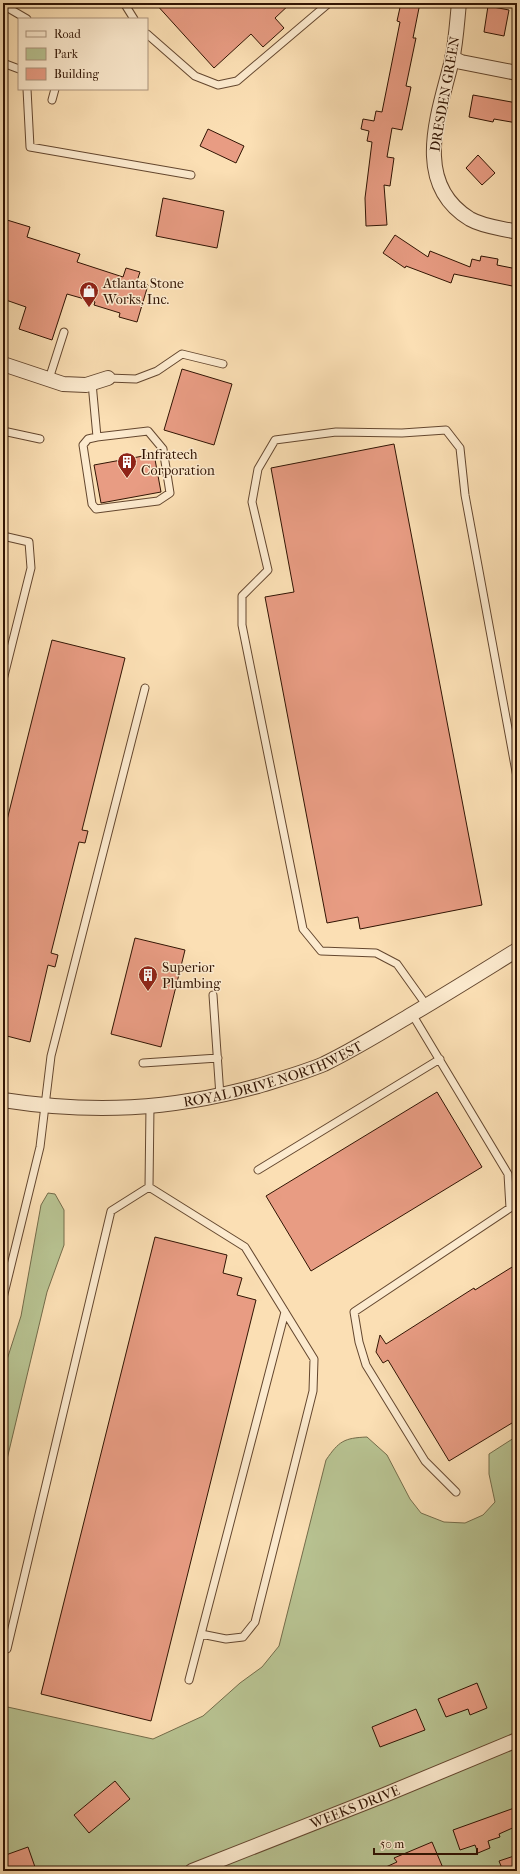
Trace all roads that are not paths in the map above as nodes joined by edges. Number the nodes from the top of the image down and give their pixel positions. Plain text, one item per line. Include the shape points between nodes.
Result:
1 (124, 3) edge
2 (330, 3) edge
3 (459, 3) edge
4 (3, 5) edge
5 (25, 18) edge
6 (133, 18) edge
7 (148, 35) edge
8 (452, 58) junction
9 (3, 63) edge
10 (18, 69) edge
11 (517, 73) edge
12 (27, 90) edge
13 (55, 90) edge
14 (52, 100) dead end
15 (192, 175) dead end
16 (517, 232) edge
17 (64, 332) dead end
18 (3, 364) edge
19 (223, 364) dead end
20 (108, 378) joint
21 (49, 379) junction
22 (92, 383) junction
23 (3, 431) edge
24 (97, 437) junction
25 (40, 440) dead end
26 (3, 536) edge
27 (3, 680) edge
28 (145, 688) dead end
29 (517, 777) edge
30 (517, 950) edge
31 (214, 995) dead end
32 (427, 1006) junction
33 (412, 1014) junction
34 (218, 1058) junction
35 (440, 1059) junction
36 (143, 1064) dead end
37 (220, 1096) junction
38 (3, 1100) edge
39 (44, 1106) junction
40 (150, 1106) junction
41 (258, 1170) dead end
42 (149, 1187) junction
43 (514, 1210) edge
44 (3, 1298) edge
45 (285, 1312) junction
46 (456, 1492) dead end
47 (201, 1634) junction
48 (6, 1649) dead end
49 (189, 1680) dead end
50 (517, 1740) edge
51 (192, 1871) edge

1 - 6 lane
2 - 7 lane via 236,81 218,85 195,76
3 - 8 street, DRESDEN GREEN
4 - 5 lane
8 - 11 street
8 - 16 street, DRESDEN GREEN via 433,146 435,171 446,196 470,219 480,224
9 - 10 lane
12 - 15 lane via 30,147
13 - 14 lane
17 - 21 lane
18 - 21 street
19 - 20 lane via 182,354 157,371 136,379
20 - 22 street
21 - 22 street via 63,384
22 - 24 lane
23 - 25 lane
24 - 24 lane via 148,431 164,449 170,493 158,501 96,509 92,504 83,445 88,439
26 - 27 lane via 29,542 30,568
28 - 39 lane via 51,1056
29 - 32 lane via 465,495 460,448 446,430 402,433 336,432 276,440 258,469 252,502 268,570 242,596 242,625 303,929 321,951 376,952 397,964
30 - 32 street, ROYAL DRIVE NORTHWEST
31 - 34 lane
32 - 33 street, ROYAL DRIVE NORTHWEST
33 - 35 lane
33 - 37 street, ROYAL DRIVE NORTHWEST via 373,1039 323,1064 288,1077
34 - 36 lane
34 - 37 lane
35 - 41 lane
35 - 43 lane via 508,1174
37 - 40 street, ROYAL DRIVE NORTHWEST
38 - 39 street, ROYAL DRIVE NORTHWEST
39 - 40 street, ROYAL DRIVE NORTHWEST via 116,1109
39 - 44 lane via 40,1147
40 - 42 lane
42 - 45 lane via 245,1247
42 - 48 lane via 111,1211
43 - 46 lane via 354,1312 366,1365 424,1461
45 - 47 lane
45 - 47 lane via 314,1359 313,1390 255,1622 243,1637 226,1639
47 - 49 lane
50 - 51 street, WEEKS DRIVE

